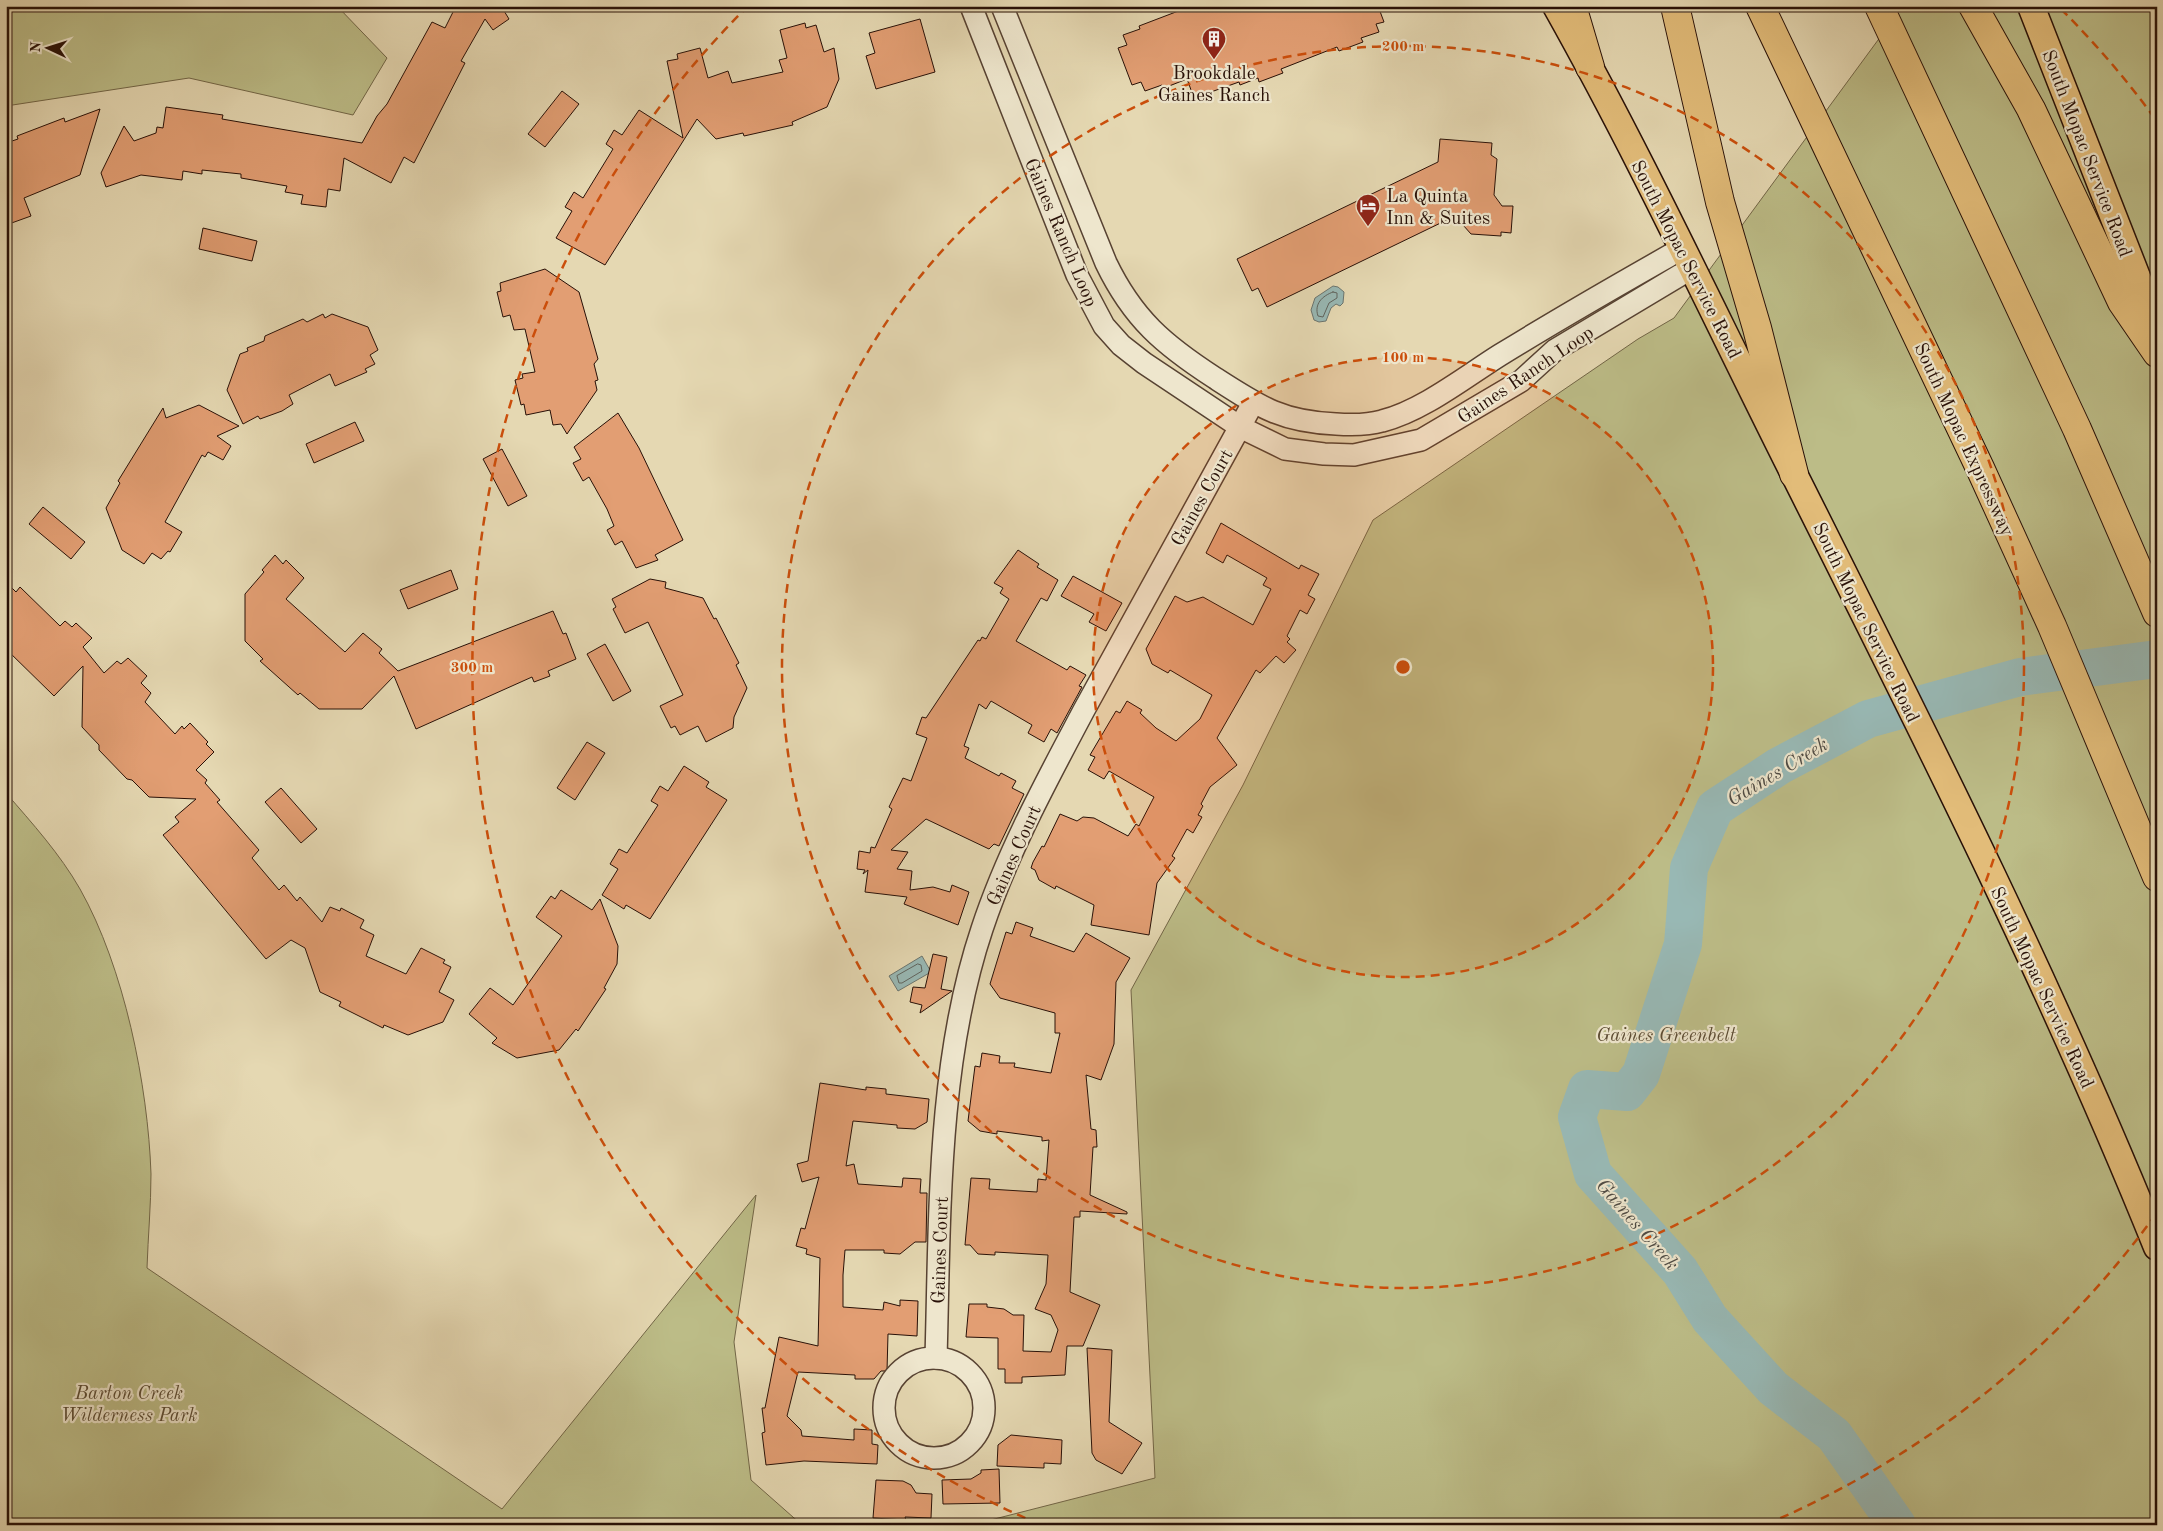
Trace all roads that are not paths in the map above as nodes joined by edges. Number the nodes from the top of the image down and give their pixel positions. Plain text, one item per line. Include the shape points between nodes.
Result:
1 (971, 6) edge
2 (1002, 6) edge
3 (1556, 6) edge
4 (1572, 6) edge
5 (1675, 6) edge
6 (1760, 6) edge
7 (1879, 6) edge
8 (1974, 6) edge
9 (2031, 6) edge
10 (1590, 67) junction
11 (1687, 258) junction
12 (2157, 328) edge
13 (1543, 329) junction
14 (1555, 350) junction
15 (2157, 353) edge
16 (1253, 403) junction
17 (1240, 427) junction
18 (1794, 474) junction
19 (2157, 613) edge
20 (2157, 877) edge
21 (2157, 1247) edge
22 (936, 1358) junction

1 - 17 street, Gaines Ranch Loop via 1077,276 1104,326 1144,363
2 - 16 street, Gaines Ranch Loop via 1116,284 1153,333 1190,362
3 - 10 main road, South Mopac Service Road
4 - 10 highway
5 - 18 highway via 1720,202 1757,328
6 - 20 highway, South Mopac Expressway via 1980,468 2052,626
7 - 19 highway via 2077,429
8 - 15 highway via 2031,109 2122,302
9 - 12 main road, South Mopac Service Road
10 - 11 main road, South Mopac Service Road
11 - 13 street, Gaines Ranch Loop
11 - 14 street, Gaines Ranch Loop
11 - 18 main road, South Mopac Service Road
13 - 14 street
13 - 16 street, Gaines Ranch Loop via 1419,405 1382,421 1347,425 1314,423 1287,418
14 - 17 street, Gaines Ranch Loop via 1521,381 1454,422 1421,440 1392,448 1354,455 1324,454 1285,448
16 - 17 street, Gaines Court
17 - 22 street, Gaines Court via 1050,774 981,930 960,1015 945,1113
18 - 21 main road, South Mopac Service Road via 2038,971
22 - 22 street via 906,1366 887,1391 884,1407 887,1424 896,1439 909,1451 925,1457 942,1457 958,1452 972,1441 981,1426 984,1409 982,1393 970,1374 951,1360

